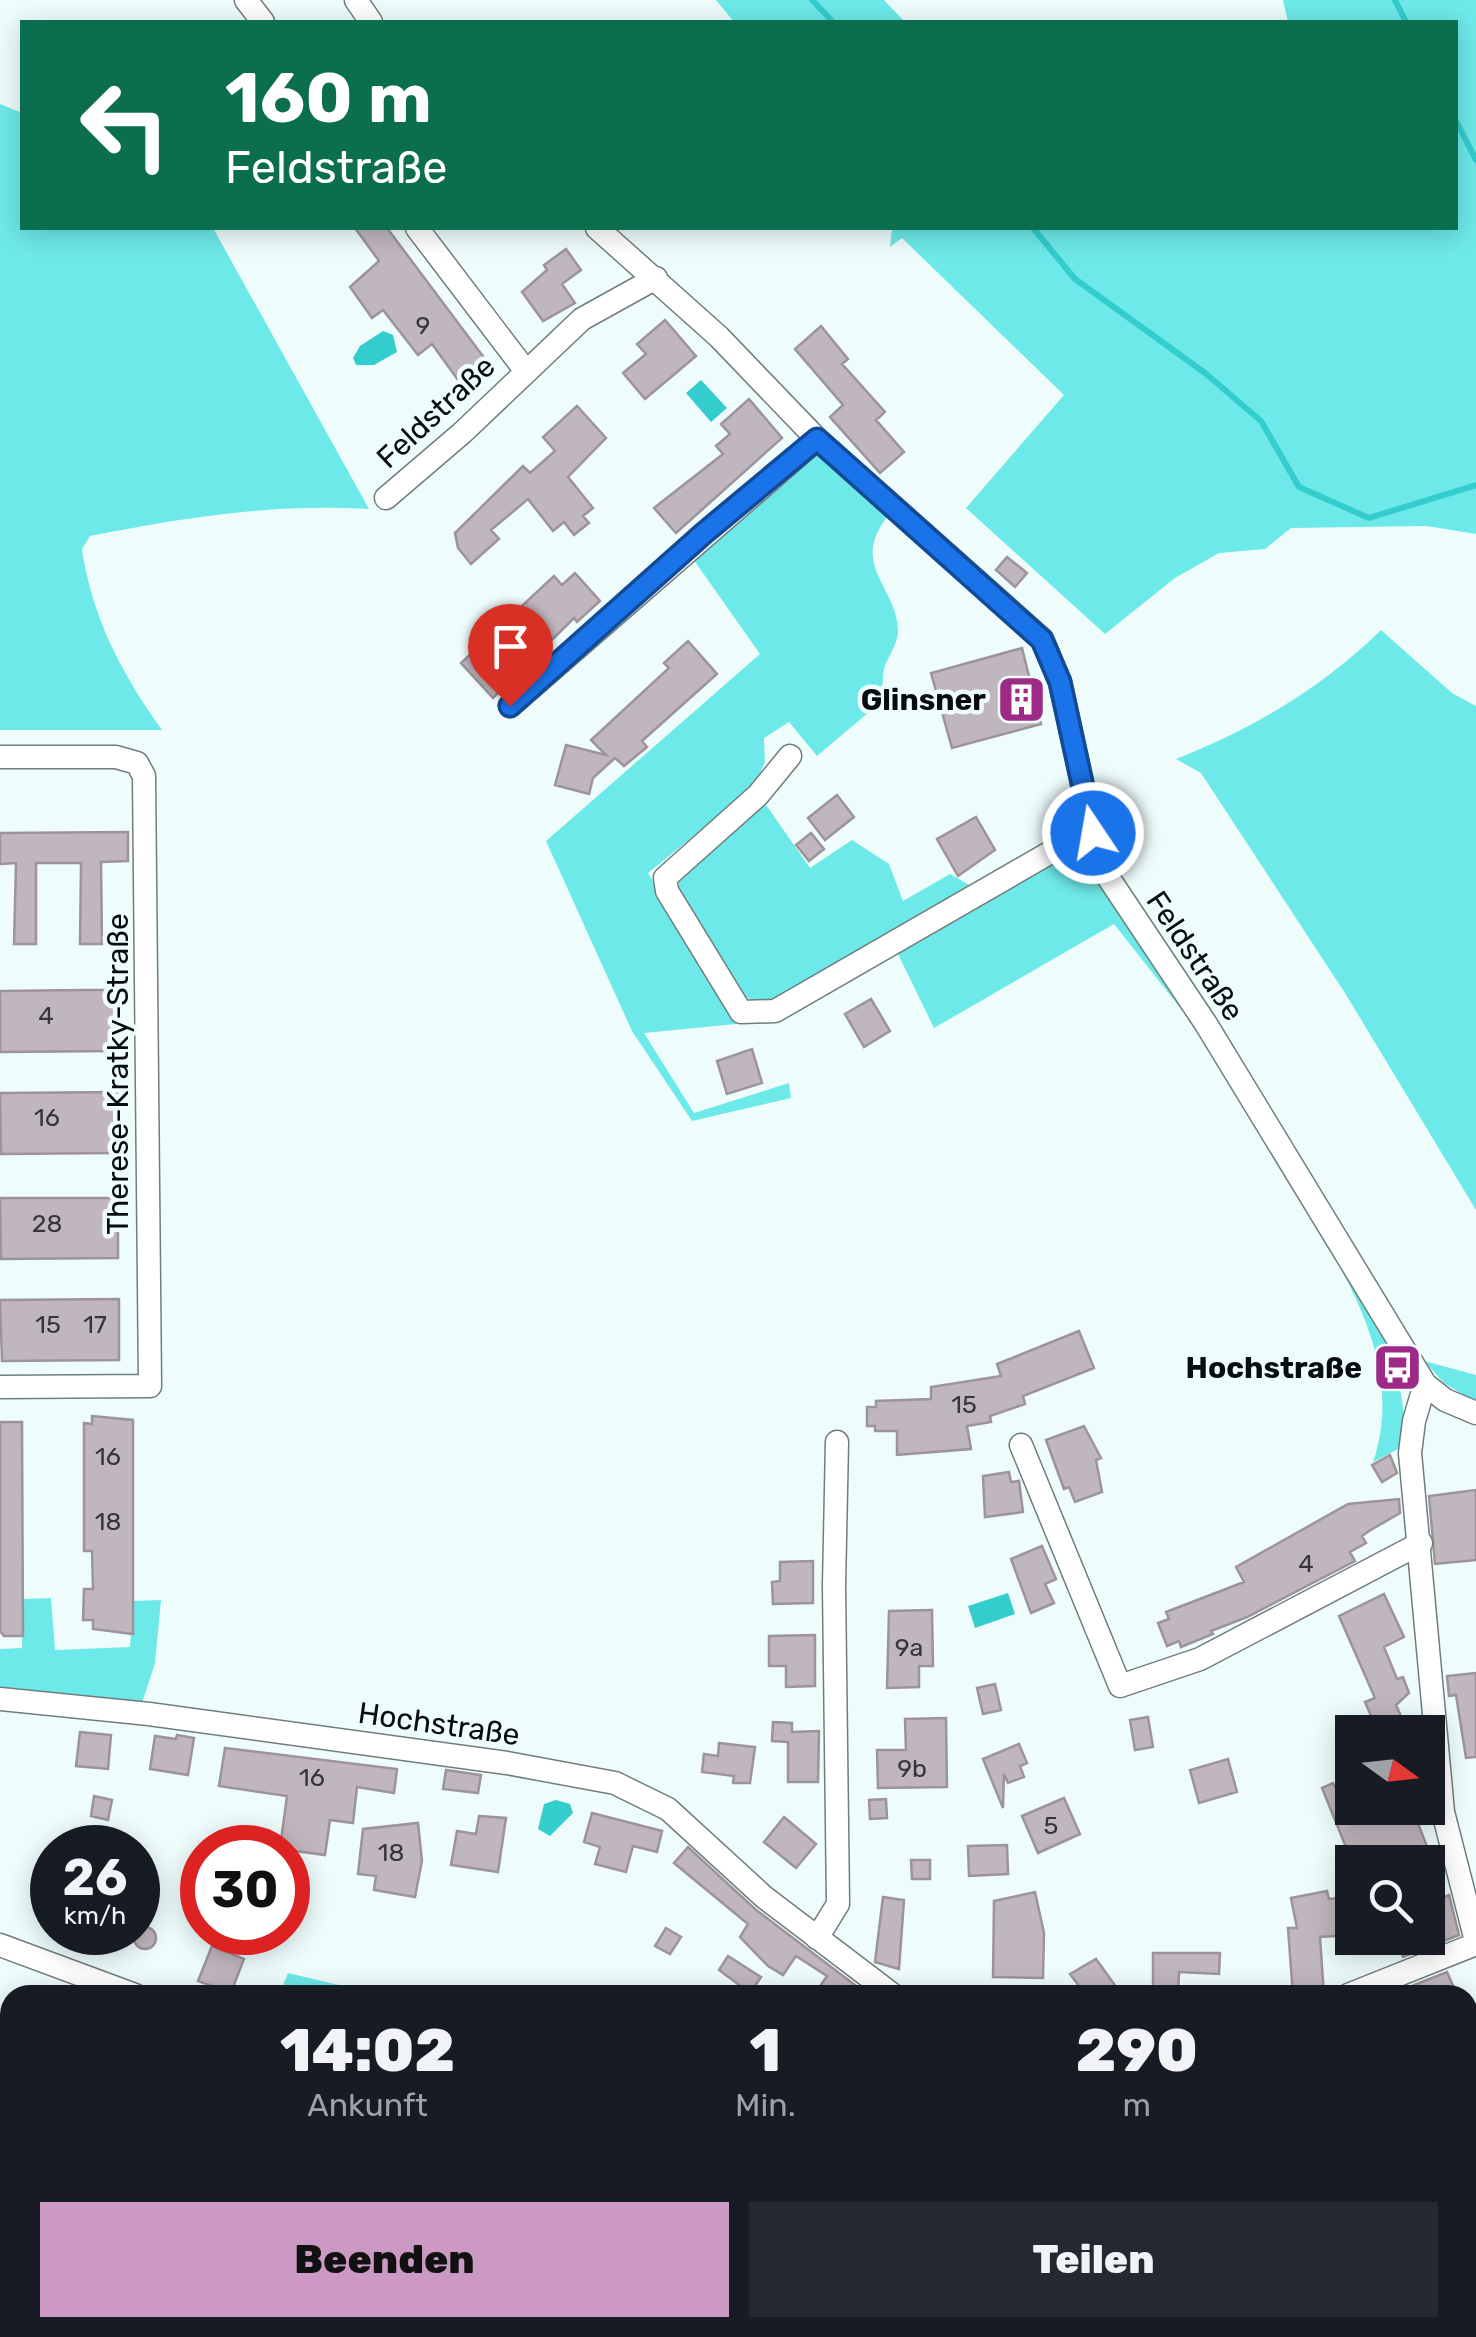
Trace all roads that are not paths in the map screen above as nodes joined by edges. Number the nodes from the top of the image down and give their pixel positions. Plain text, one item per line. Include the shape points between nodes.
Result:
1 (246, 0) edge
2 (261, 20) edge
3 (420, 230) edge
4 (599, 230) edge
5 (656, 278) junction
6 (526, 370) junction
7 (817, 439) junction
8 (386, 498) dead end
9 (510, 706) dead end
10 (790, 756) dead end
11 (0, 757) edge
12 (1093, 833) junction
13 (1426, 1384) junction
14 (0, 1387) edge
15 (1476, 1413) edge
16 (837, 1442) dead end
17 (1022, 1444) dead end
18 (1421, 1543) junction
19 (0, 1699) edge
20 (817, 1938) junction
21 (1476, 1942) edge
22 (0, 1945) edge
23 (108, 1985) edge
24 (880, 1985) edge
25 (1372, 1985) edge

1 - 2 street
3 - 6 street, Feldstraße
4 - 5 street, Feldstraße
5 - 6 street, Feldstraße via 582,319
5 - 7 street, Feldstraße
6 - 8 street, Feldstraße
7 - 9 street
7 - 12 street, Feldstraße via 1042,640 1060,682
10 - 12 street via 758,795 664,878 740,1012 775,1010
11 - 14 street, Therese-Kratky-Straße via 116,757 137,763 148,798 150,1386
12 - 13 street, Feldstraße via 1122,903 1206,1024
13 - 15 street, Feldstraße
13 - 18 street via 1410,1453
16 - 20 street via 838,1904
17 - 18 street via 1120,1686 1200,1660
18 - 21 street via 1443,1812
19 - 20 street, Hochstraße via 488,1760 615,1783 668,1809
20 - 24 street, Hochstraße
21 - 25 street
22 - 23 street

